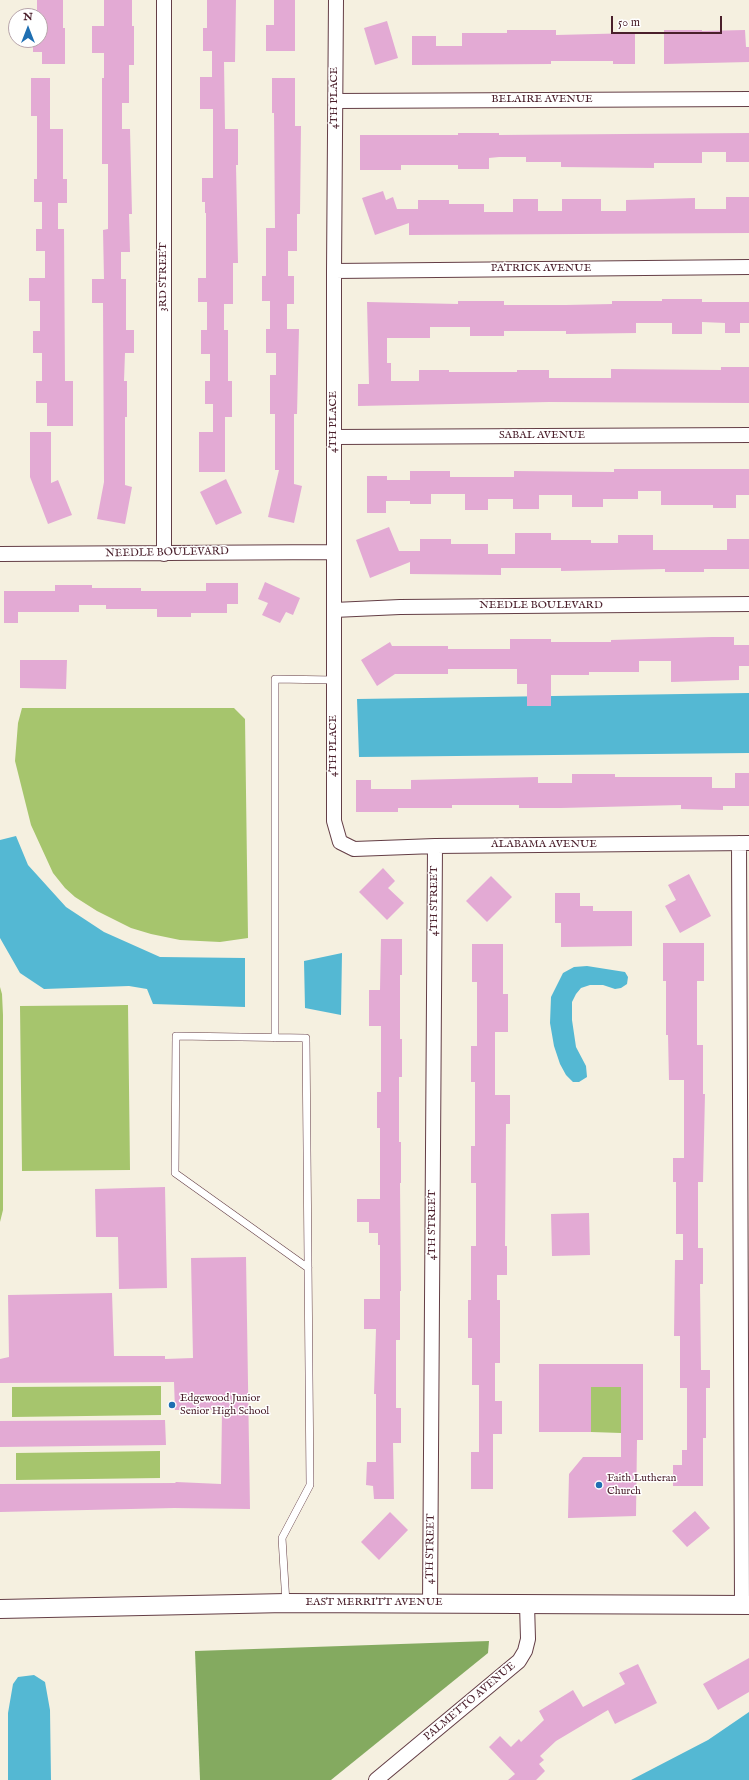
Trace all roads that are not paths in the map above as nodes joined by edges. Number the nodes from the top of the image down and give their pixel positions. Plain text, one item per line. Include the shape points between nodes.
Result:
1 (164, 0) edge
2 (336, 0) edge
3 (749, 98) edge
4 (336, 101) junction
5 (749, 267) edge
6 (334, 271) junction
7 (749, 435) edge
8 (335, 437) junction
9 (334, 552) junction
10 (0, 554) edge
11 (164, 554) junction
12 (749, 604) edge
13 (334, 610) junction
14 (334, 680) junction
15 (340, 842) joint
16 (744, 843) edge
17 (435, 846) junction
18 (275, 1038) junction
19 (745, 1216) edge
20 (308, 1268) junction
21 (286, 1603) junction
22 (430, 1604) junction
23 (527, 1604) junction
24 (745, 1605) edge
25 (0, 1609) edge
26 (379, 1779) edge

1 - 11 street, 3RD STREET
2 - 4 street, 4TH PLACE
3 - 4 street, BELAIRE AVENUE
4 - 6 street, 4TH PLACE
5 - 6 street, PATRICK AVENUE
6 - 8 street, 4TH PLACE
7 - 8 street, SABAL AVENUE
8 - 9 street, 4TH PLACE
9 - 11 street, NEEDLE BOULEVARD
9 - 13 street, 4TH PLACE
10 - 11 street, NEEDLE BOULEVARD
12 - 13 street, NEEDLE BOULEVARD via 400,607
13 - 14 street, 4TH PLACE
14 - 15 street, 4TH PLACE via 334,822
14 - 18 lane via 275,679
15 - 17 street, ALABAMA AVENUE via 354,849
16 - 17 street, ALABAMA AVENUE
16 - 19 street
17 - 22 street, 4TH STREET
18 - 20 lane via 306,1038
18 - 20 lane via 176,1036 175,1173
19 - 24 street
20 - 21 lane via 310,1485 282,1538
21 - 22 street, EAST MERRITT AVENUE
21 - 25 street, EAST MERRITT AVENUE
22 - 23 street, EAST MERRITT AVENUE
23 - 24 street, EAST MERRITT AVENUE
23 - 26 street, PALMETTO AVENUE via 528,1639 519,1661

